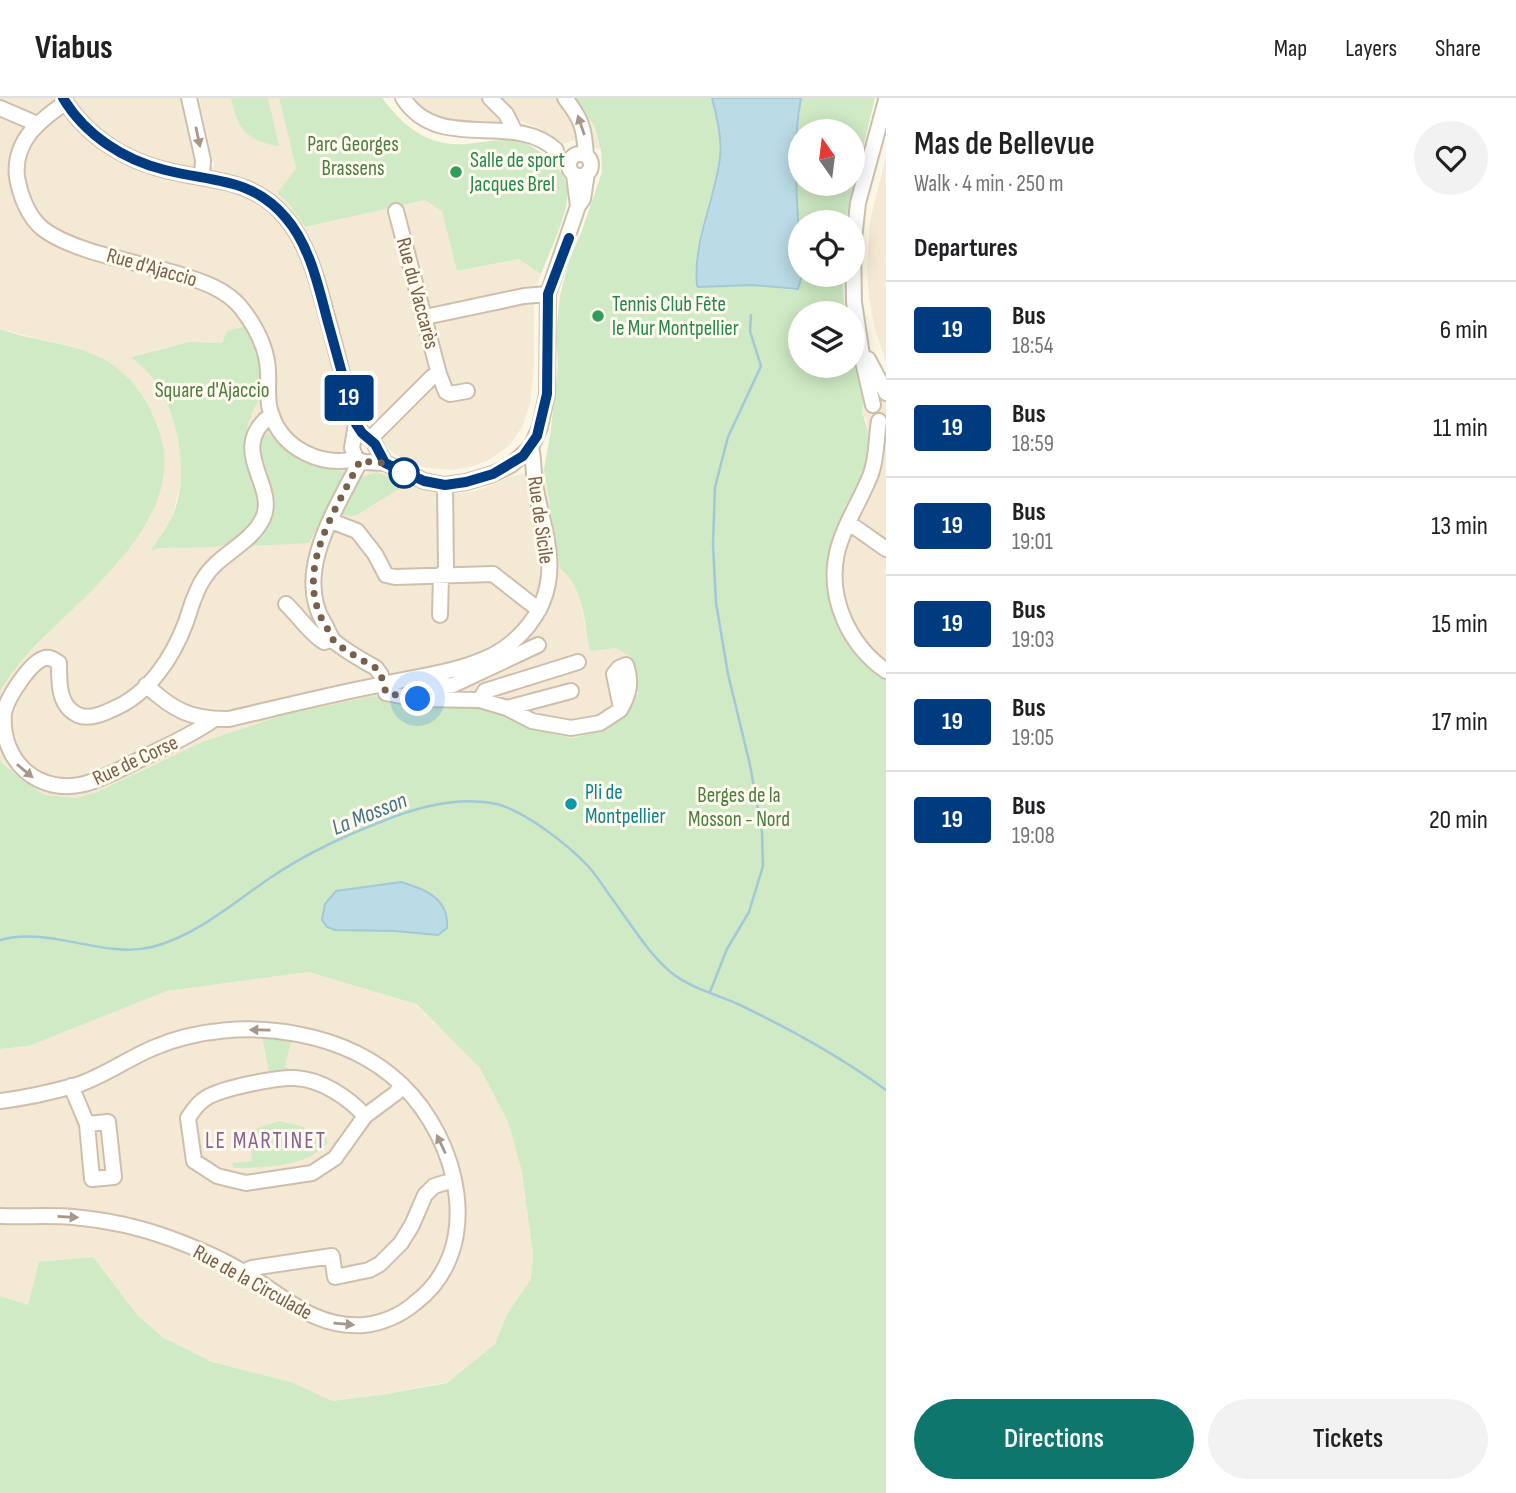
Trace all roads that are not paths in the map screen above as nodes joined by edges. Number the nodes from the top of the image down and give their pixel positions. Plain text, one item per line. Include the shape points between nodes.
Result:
1 (189, 98) edge
2 (403, 98) edge
3 (489, 98) edge
4 (565, 98) edge
5 (64, 100) edge
6 (886, 100) edge
7 (0, 108) edge
8 (37, 124) junction
9 (514, 130) junction
10 (578, 165) junction
11 (202, 177) junction
12 (396, 211) dead end
13 (548, 294) junction
14 (425, 317) junction
15 (439, 374) junction
16 (467, 391) dead end
17 (882, 398) edge
18 (271, 415) junction
19 (883, 421) edge
20 (531, 447) junction
21 (364, 450) junction
22 (445, 485) junction
23 (331, 521) junction
24 (849, 523) junction
25 (886, 549) edge
26 (441, 575) junction
27 (286, 604) dead end
28 (539, 610) junction
29 (440, 614) dead end
30 (332, 640) junction
31 (538, 645) dead end
32 (578, 662) dead end
33 (886, 671) edge
34 (382, 684) junction
35 (146, 685) junction
36 (570, 691) dead end
37 (435, 699) junction
38 (480, 700) junction
39 (507, 708) junction
40 (621, 708) dead end
41 (214, 720) junction
42 (402, 1085) junction
43 (71, 1086) junction
44 (0, 1101) edge
45 (365, 1116) junction
46 (87, 1124) dead end
47 (454, 1180) junction
48 (0, 1216) edge
49 (243, 1272) junction

1 -> 11 street via 203,160
2 - 9 street via 423,117 448,128
3 - 9 street via 506,114
10 -> 4 street via 585,133
5 - 8 street, Rue d'Ajaccio
5 - 11 street via 91,131 133,160
6 - 17 street via 855,224 853,281 863,362
7 - 8 street
8 - 18 street, Rue d'Ajaccio via 23,142 16,167 19,191 40,227 75,245 201,281 240,306 266,355
9 - 10 street via 535,135
10 - 13 street via 583,199
11 - 21 street via 243,186 264,197 297,233 323,303
12 - 14 street, Rue du Vaccarès
13 - 14 street
13 - 20 street via 547,394
14 - 15 street, Rue du Vaccarès
15 - 16 street, Rue du Vaccarès via 446,392
15 - 21 street, Rue du Vaccarès
17 - 19 street via 872,412
18 - 21 street via 285,438 317,458 333,461
18 - 35 street via 261,422 252,450 266,505 263,517 203,578 175,650
19 - 24 street via 874,465
20 - 22 street via 512,465 493,474
20 - 28 street, Rue de Sicile via 550,566
21 - 22 street via 424,481
21 - 23 street
22 - 26 street via 446,569
23 - 26 street via 357,531 386,575
23 - 30 street via 312,577 316,604
24 - 25 street
24 - 33 street via 837,553 841,614 861,648
26 - 28 street via 494,574
26 - 29 street
27 - 30 street via 316,637
28 - 34 street, Rue de Sicile via 516,639 494,654 443,672
30 - 34 street via 376,668
31 - 37 street via 453,685 433,686
32 - 38 street via 485,691
34 - 37 street via 386,693
34 - 41 street, Rue de Corse
35 - 41 street via 169,706
35 -> 41 street, Rue de Corse via 125,704 83,717 71,712 63,699 59,663 41,659 24,676 4,714 3,728 15,763 39,782 66,787 103,777
36 - 39 street
37 - 38 street
38 - 39 street
39 - 40 street via 532,721 571,728 600,723
42 -> 43 street, Rue de la Circulade via 342,1046 296,1033 249,1030 169,1042
42 - 45 street
47 -> 42 street, Rue de la Circulade via 442,1144
43 - 44 street, Rue de la Circulade
43 - 46 street
45 - 45 street via 335,1157 312,1173 258,1183 217,1176 194,1161 188,1118 205,1098 220,1091 296,1078 333,1090
47 - 49 street via 434,1186 425,1195 401,1243 369,1270 335,1277 332,1256
49 -> 47 street, Rue de la Circulade via 322,1321 351,1326 398,1315 436,1284 454,1250 459,1213
48 -> 49 street, Rue de la Circulade via 73,1217 129,1226 174,1239

